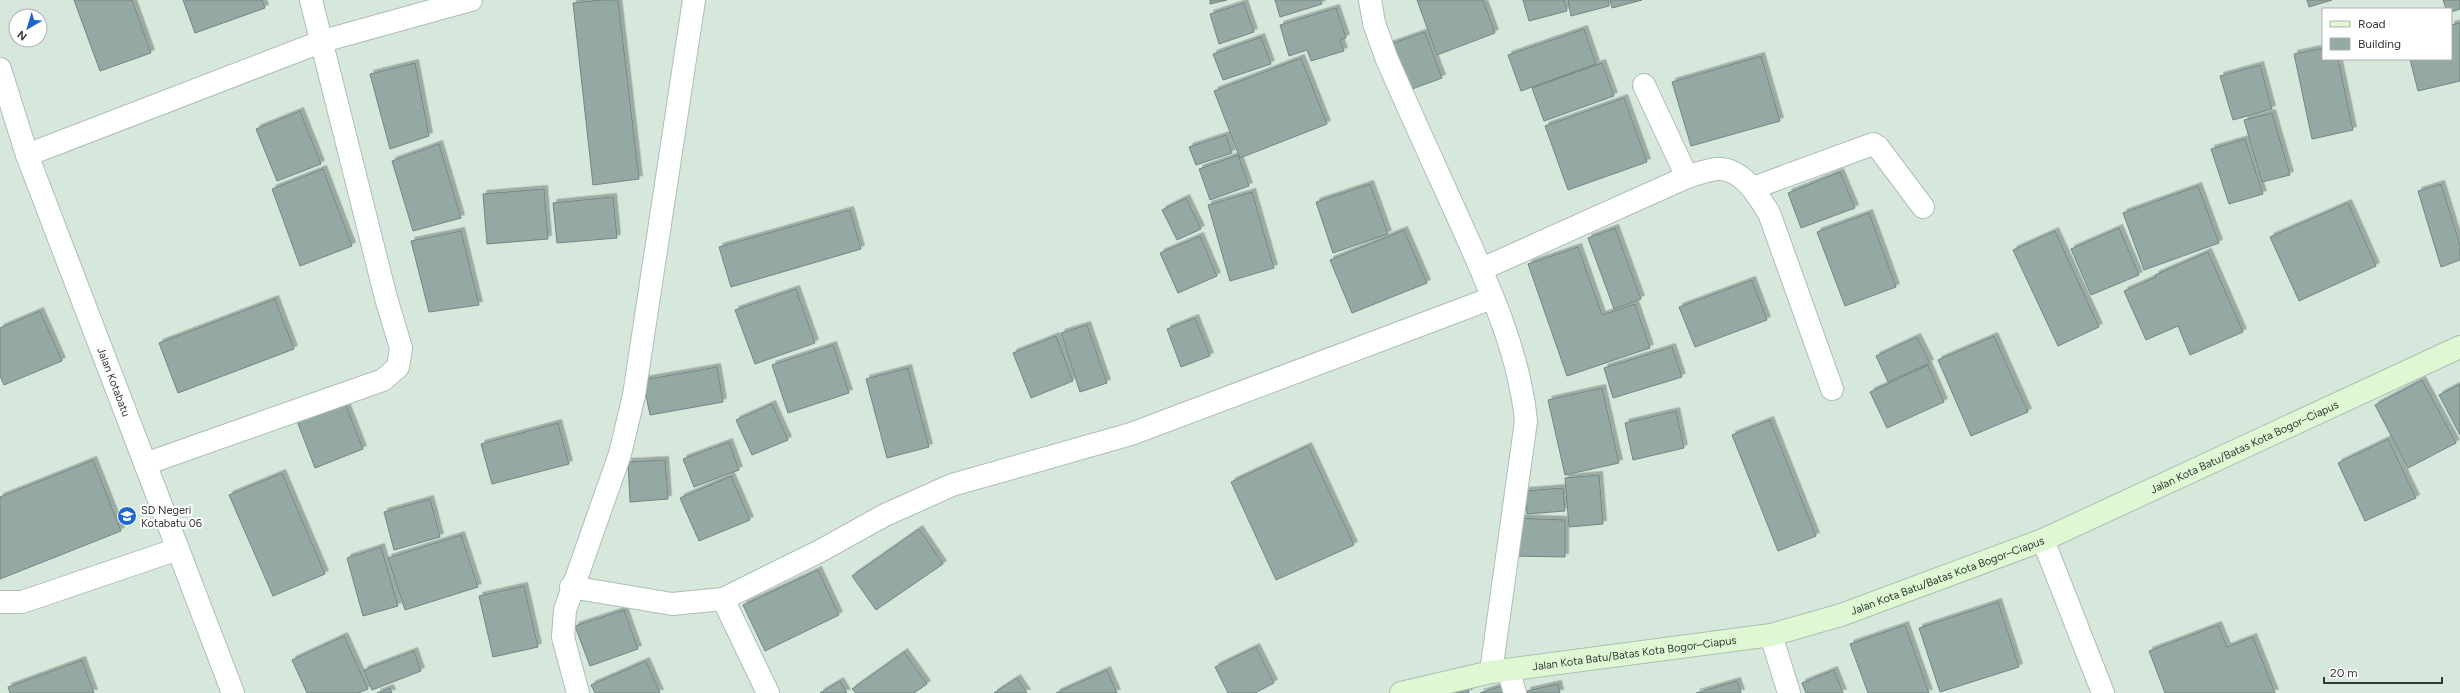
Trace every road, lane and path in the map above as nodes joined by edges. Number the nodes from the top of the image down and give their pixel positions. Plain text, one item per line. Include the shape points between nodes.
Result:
1 (311, 0) edge
2 (471, 0) edge
3 (694, 0) edge
4 (1370, 0) edge
5 (323, 41) junction
6 (0, 69) edge
7 (1644, 85) dead end
8 (27, 155) junction
9 (1687, 177) junction
10 (1753, 188) junction
11 (1923, 207) dead end
12 (1482, 270) junction
13 (1492, 298) junction
14 (2460, 347) edge
15 (1832, 389) dead end
16 (145, 464) junction
17 (2043, 540) junction
18 (178, 549) junction
19 (571, 586) junction
20 (723, 599) junction
21 (0, 602) edge
22 (1771, 636) junction
23 (1500, 671) junction
24 (233, 693) edge
25 (578, 693) edge
26 (768, 693) edge
27 (1401, 693) edge
28 (1515, 693) edge
29 (1789, 693) edge
30 (2103, 693) edge

1 - 5 street
2 - 5 street
3 - 19 street via 634,395 620,454
4 - 12 street via 1374,23 1386,57
5 - 8 street
5 - 16 street via 386,298 401,348 398,367 383,380
6 - 8 street, Jalan Kotabatu
7 - 9 street
8 - 16 street, Jalan Kotabatu
9 - 10 street via 1717,169 1725,170 1733,172
9 - 12 street
10 - 11 street via 1873,144 1878,147
10 - 15 street via 1769,213
12 - 13 street
13 - 20 street via 1130,434 952,485 885,515 820,551
13 - 23 street via 1515,361 1523,391 1526,421
14 - 17 main road, Jalan Kota Batu/Batas Kota Bogor–Ciapus
16 - 18 street, Jalan Kotabatu
17 - 22 main road, Jalan Kota Batu/Batas Kota Bogor–Ciapus via 1901,594
17 - 30 street
18 - 21 street via 22,602
18 - 24 street, Jalan Kotabatu
19 - 20 street via 672,604
19 - 25 street via 564,610 563,637
20 - 26 street
22 - 23 main road, Jalan Kota Batu/Batas Kota Bogor–Ciapus
22 - 29 street
23 - 27 main road, Jalan Kota Batu/Batas Kota Bogor–Ciapus
23 - 28 street

